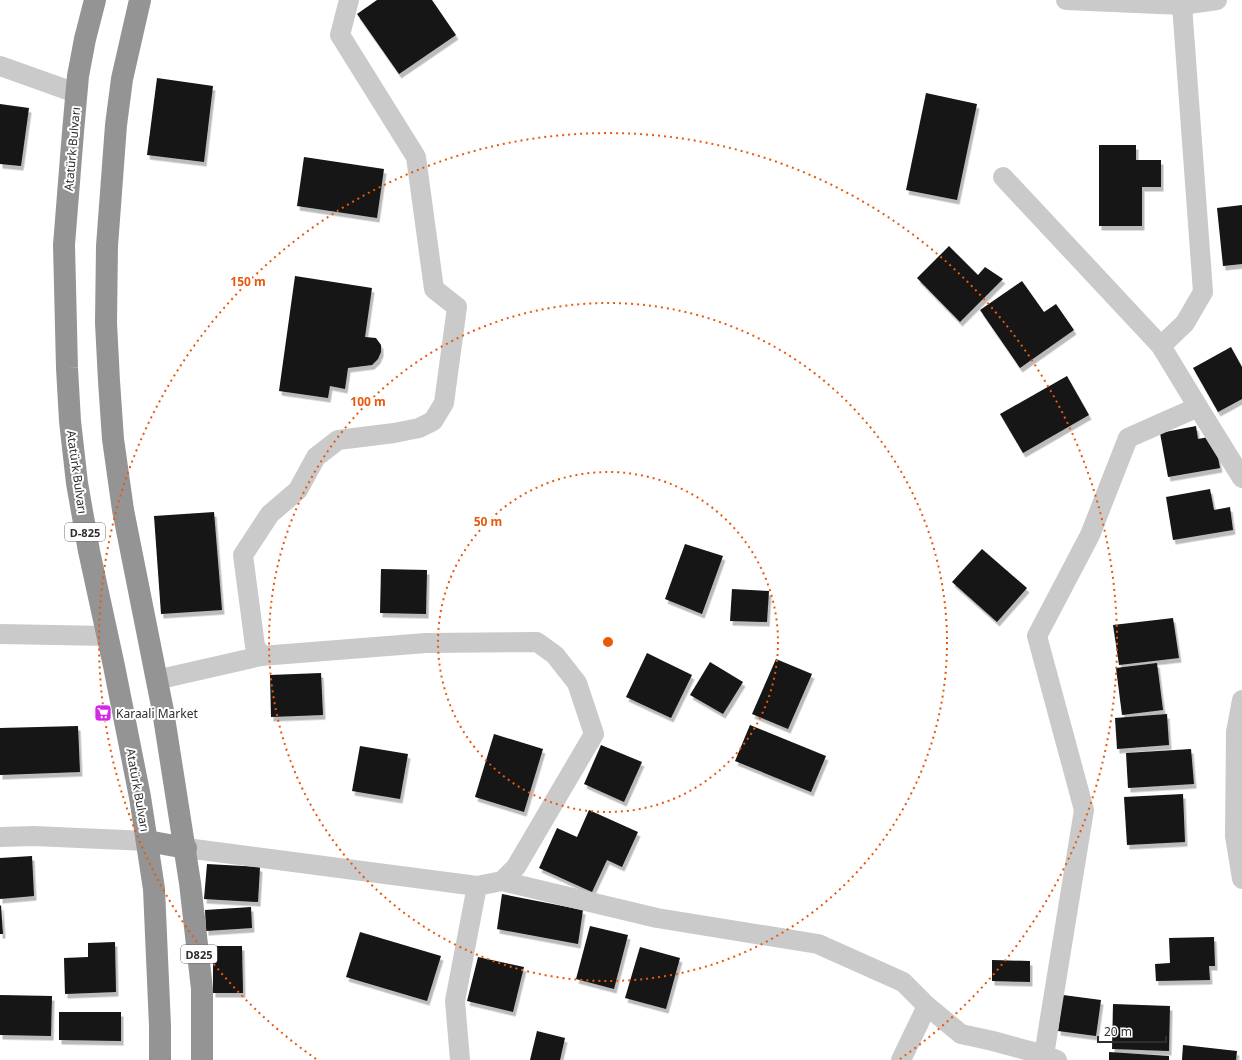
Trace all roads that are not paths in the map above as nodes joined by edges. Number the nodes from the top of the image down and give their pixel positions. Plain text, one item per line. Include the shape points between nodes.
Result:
1 (95, 0) edge
2 (140, 0) edge
3 (349, 0) edge
4 (1066, 0) edge
5 (1217, 0) edge
6 (1182, 5) junction
7 (0, 66) edge
8 (76, 93) junction
9 (1003, 177) dead end
10 (1161, 346) junction
11 (1198, 407) junction
12 (1242, 478) edge
13 (0, 634) edge
14 (108, 636) junction
15 (261, 656) junction
16 (156, 680) junction
17 (1242, 700) edge
18 (0, 837) edge
19 (147, 842) junction
20 (186, 848) junction
21 (1242, 879) edge
22 (502, 881) junction
23 (478, 886) junction
24 (927, 1006) junction
25 (1051, 1058) edge
26 (160, 1060) edge
27 (202, 1060) edge
28 (460, 1060) edge
29 (901, 1060) edge

1 - 8 highway, Atatürk Bulvarı / D-825
2 - 16 highway via 122,79 116,125 107,246 106,323 114,439 123,510
3 - 15 street via 340,35 416,156 434,289 457,307 444,403 432,421 406,431 338,440 316,456 298,490 270,514 243,555 255,646
4 - 6 street
5 - 6 street
6 - 10 street via 1203,292 1185,323
7 - 8 street
8 - 14 highway, Atatürk Bulvarı / D-825 via 64,244 70,421 89,551
9 - 10 street
10 - 11 street
11 - 12 street
11 - 25 street via 1128,438 1090,535 1037,636 1084,810
13 - 14 street
14 - 19 highway, Atatürk Bulvarı / D-825
15 - 16 street
15 - 22 street via 426,643 537,642 555,655 577,682 594,734 516,867
16 - 20 highway
17 - 21 street via 1236,732 1235,836
18 - 19 street via 34,836
19 - 20 highway
19 - 26 highway, Atatürk Bulvarı / D-825 via 154,889
20 - 23 street
20 - 27 highway, D825 via 202,989
22 - 23 street
22 - 24 street via 657,918 818,944 903,982
23 - 28 street via 455,1001
24 - 25 street via 961,1034
24 - 29 street

